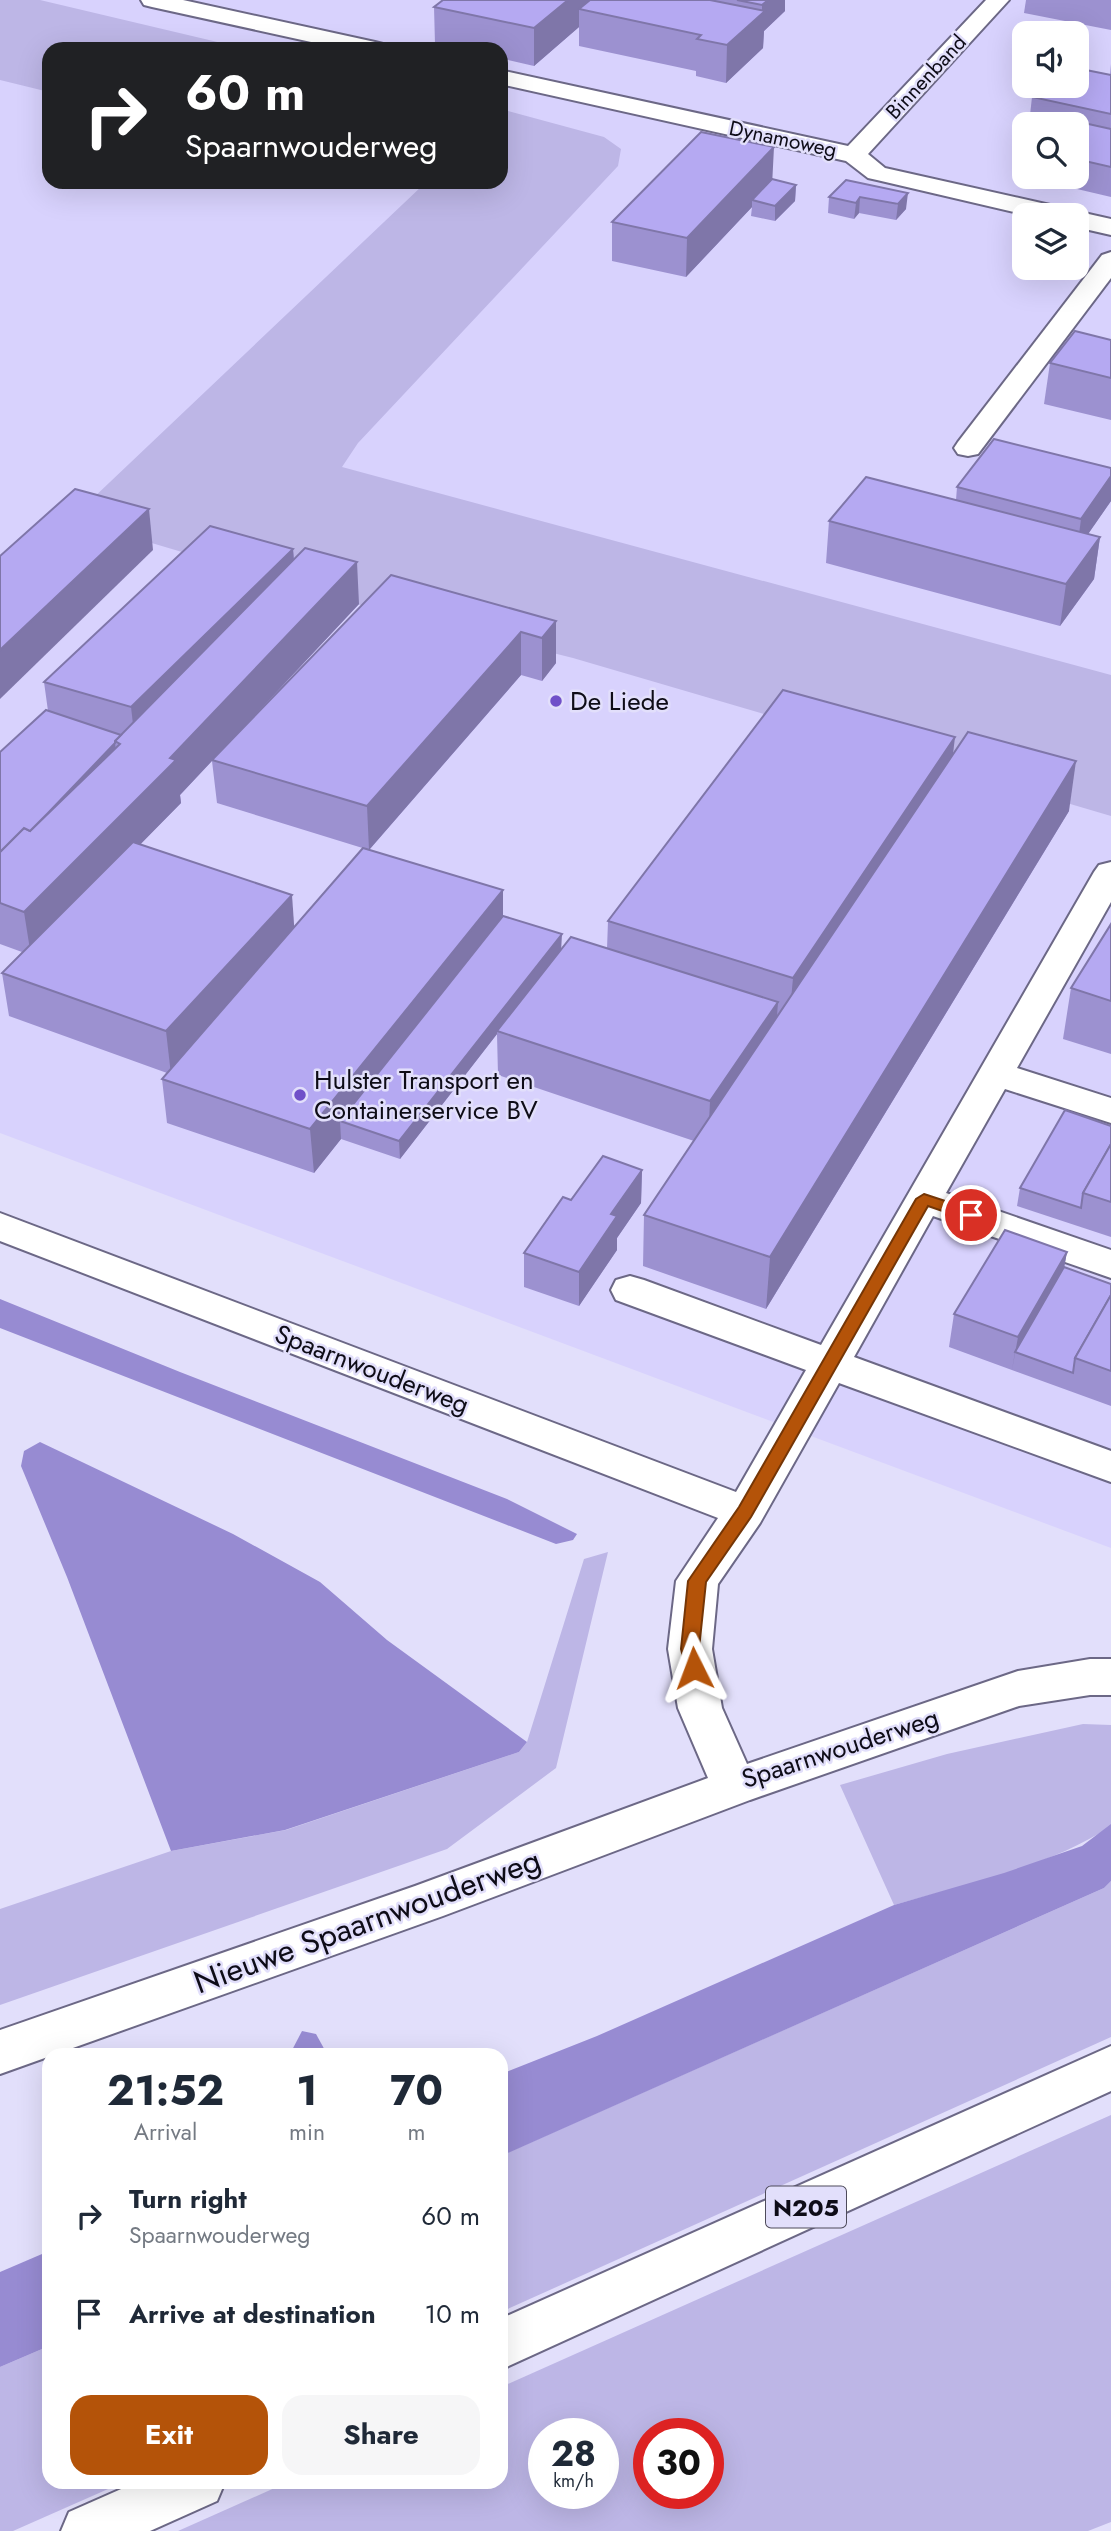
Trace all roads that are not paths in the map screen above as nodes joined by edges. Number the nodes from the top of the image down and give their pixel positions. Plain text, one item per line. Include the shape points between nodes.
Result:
1 (152, 0) edge
2 (998, 0) edge
3 (343, 42) edge
4 (508, 79) edge
5 (854, 155) junction
6 (1012, 204) edge
7 (1089, 222) edge
8 (1111, 227) edge
9 (1111, 260) edge
10 (968, 448) dead end
11 (1111, 872) edge
12 (996, 1074) junction
13 (1111, 1111) edge
14 (924, 1199) junction
15 (0, 1226) edge
16 (1111, 1264) edge
17 (630, 1290) dead end
18 (830, 1364) junction
19 (1111, 1467) edge
20 (745, 1512) junction
21 (1111, 1677) edge
22 (734, 1787) junction
23 (0, 2052) edge
24 (1111, 2068) edge
25 (508, 2340) edge
26 (182, 2489) edge
27 (88, 2531) edge

1 - 3 main road
2 - 5 main road, Binnenband
4 - 5 main road, Dynamoweg
5 - 6 main road, Dynamoweg via 877,173
7 - 8 main road
9 - 10 main road
11 - 12 main road, Spaarnwouderweg
12 - 13 main road
12 - 14 main road, Spaarnwouderweg
14 - 16 main road
14 - 18 main road, Spaarnwouderweg
15 - 20 main road, Spaarnwouderweg
17 - 18 main road
18 - 19 main road
18 - 20 main road, Spaarnwouderweg
20 - 22 main road, Spaarnwouderweg via 697,1581 690,1649 700,1708
21 - 22 main road, Spaarnwouderweg via 1018,1689
22 - 23 main road, Nieuwe Spaarnwouderweg via 428,1902
24 - 25 main road, N205
26 - 27 main road

